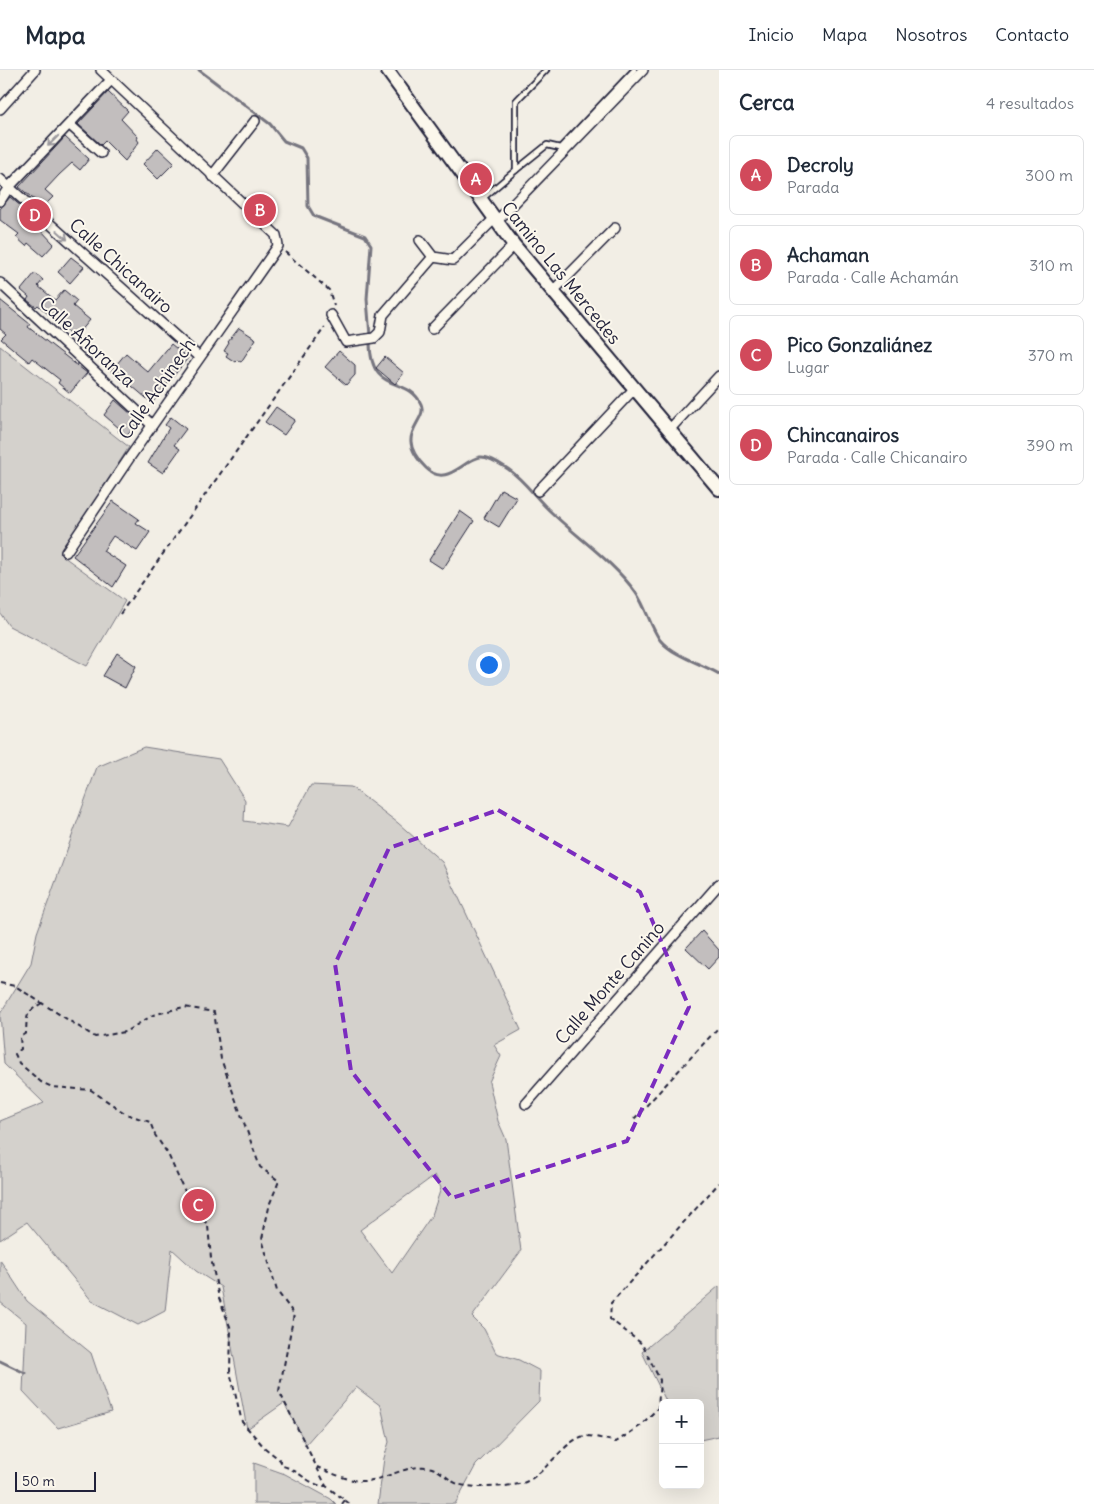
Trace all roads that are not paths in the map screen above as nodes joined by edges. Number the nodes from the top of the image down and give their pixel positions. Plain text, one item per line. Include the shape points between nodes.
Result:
1 (34, 70) edge
2 (101, 70) edge
3 (387, 70) edge
4 (546, 70) edge
5 (634, 70) edge
6 (643, 70) edge
7 (111, 80) junction
8 (0, 109) edge
9 (255, 121) dead end
10 (70, 124) junction
11 (101, 153) dead end
12 (516, 170) junction
13 (212, 176) junction
14 (0, 179) edge
15 (9, 187) junction
16 (480, 200) junction
17 (0, 201) edge
18 (495, 220) junction
19 (616, 228) dead end
20 (420, 240) dead end
21 (514, 245) junction
22 (433, 257) junction
23 (0, 284) edge
24 (552, 292) junction
25 (331, 315) road end
26 (432, 329) dead end
27 (199, 357) junction
28 (719, 376) edge
29 (634, 389) junction
30 (152, 425) junction
31 (670, 429) junction
32 (719, 489) edge
33 (538, 491) dead end
34 (66, 552) dead end
35 (719, 884) edge
36 (526, 1104) dead end

1 - 8 street
2 - 7 street
3 - 16 main road, Camino Las Mercedes
4 - 12 lane via 516,101
5 - 12 lane via 560,148 547,145
6 - 18 street
7 - 10 street
7 - 13 street
9 - 13 street
10 - 11 street
10 -> 15 street
12 - 16 lane
13 - 27 street, Calle Achinech via 276,235 278,246
14 - 15 street, Calle Chicanairo
15 - 17 street
15 -> 27 street, Calle Chicanairo
16 - 18 main road, Camino Las Mercedes
18 - 21 main road, Camino Las Mercedes
18 - 22 street via 453,260
19 - 24 street
20 - 22 street
21 - 24 main road, Camino Las Mercedes
21 - 26 street
22 - 25 street via 383,315 380,332 369,338 346,342
23 - 30 street, Calle Añoranza
24 - 29 main road, Camino Las Mercedes
27 - 30 street, Calle Achinech
28 - 31 street
29 - 31 main road, Camino Las Mercedes
29 - 33 street
30 - 34 street, Calle Achinech
31 - 32 main road, Camino Las Mercedes
35 - 36 street, Calle Monte Canino

